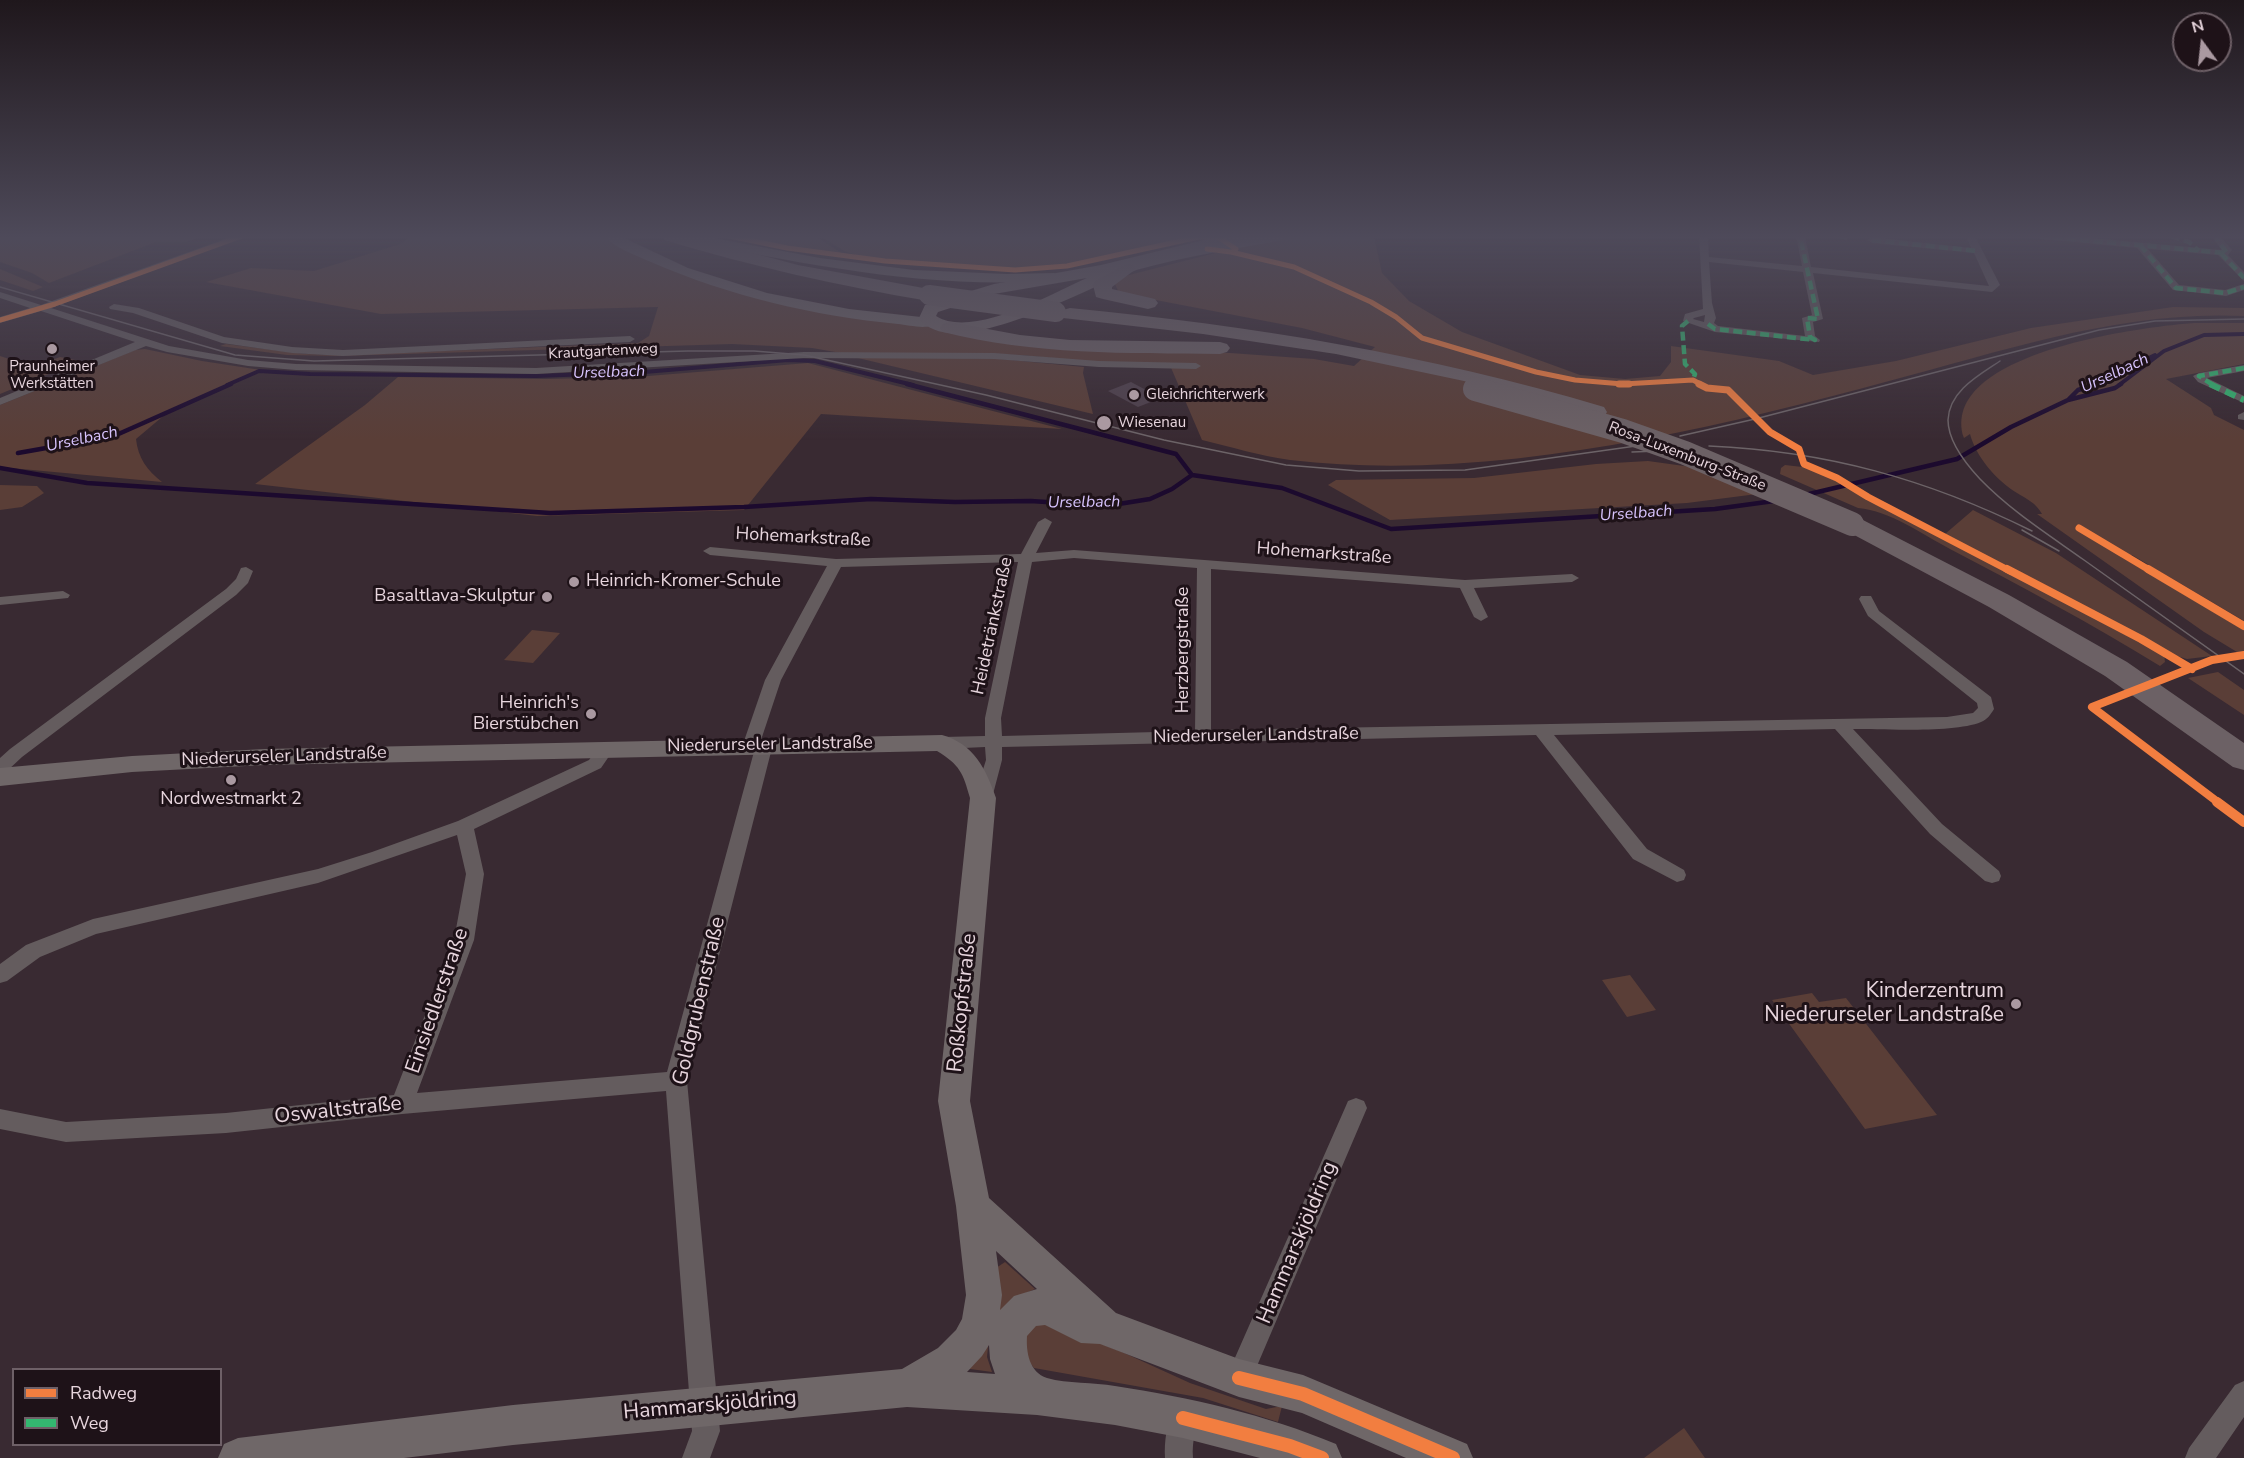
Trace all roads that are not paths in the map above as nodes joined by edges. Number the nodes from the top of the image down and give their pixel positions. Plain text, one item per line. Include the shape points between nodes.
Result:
1 (28, 304) edge
2 (51, 304) edge
3 (808, 304) edge
4 (942, 304) edge
5 (996, 304) edge
6 (1044, 304) edge
7 (1151, 304) edge
8 (1707, 304) edge
9 (1815, 304) edge
10 (154, 305) dead end
11 (40, 308) junction
12 (114, 308) dead end
13 (135, 310) junction
14 (1707, 311) junction
15 (0, 320) edge
16 (930, 322) junction
17 (1708, 324) junction
18 (950, 328) junction
19 (630, 339) dead end
20 (222, 340) junction
21 (145, 342) junction
22 (191, 354) junction
23 (1375, 362) junction
24 (1196, 366) dead end
25 (2244, 368) edge
26 (2244, 399) edge
27 (0, 402) edge
28 (1858, 521) junction
29 (1045, 522) dead end
30 (1038, 536) junction
31 (710, 551) dead end
32 (1074, 554) junction
33 (1026, 558) junction
34 (836, 563) junction
35 (1204, 564) junction
36 (246, 571) dead end
37 (1572, 578) dead end
38 (1466, 584) junction
39 (63, 595) dead end
40 (1866, 599) dead end
41 (0, 601) edge
42 (1481, 617) dead end
43 (1839, 724) junction
44 (1541, 730) junction
45 (1203, 736) junction
46 (2244, 736) edge
47 (994, 741) junction
48 (942, 743) junction
49 (758, 744) junction
50 (606, 749) junction
51 (2244, 759) edge
52 (0, 768) edge
53 (0, 777) edge
54 (983, 798) junction
55 (464, 826) junction
56 (1677, 875) dead end
57 (1992, 876) dead end
58 (0, 975) edge
59 (676, 1081) junction
60 (402, 1104) junction
61 (1356, 1108) dead end
62 (0, 1119) edge
63 (973, 1206) junction
64 (1104, 1327) junction
65 (1239, 1377) junction
66 (907, 1388) junction
67 (2244, 1394) edge
68 (1037, 1396) junction
69 (705, 1406) junction
70 (1183, 1418) junction
71 (238, 1458) edge
72 (696, 1458) edge
73 (1179, 1458) edge
74 (1322, 1458) edge
75 (1453, 1458) edge
76 (2199, 1458) edge

1 - 11 street, Krautgartenweg
2 - 11 street
3 - 16 main road
4 - 16 main road via 927,316
5 - 23 highway, Rosa-Luxemburg-Straße, bridge via 1204,328
6 - 18 main road via 1008,318
7 - 23 highway via 1206,315
8 - 14 street
9 - 17 street via 1818,319 1807,318 1810,337 1815,340 1715,329
10 - 13 street, Krautgartenweg
11 - 15 street
11 - 21 street, Krautgartenweg
12 - 13 street, Krautgartenweg
13 - 20 street, Krautgartenweg
14 - 17 street via 1711,318
14 - 17 street via 1689,316 1688,321
16 - 18 main road
18 - 23 highway via 1070,346 1246,349
19 - 20 street, Krautgartenweg via 343,353 255,347
20 - 22 street
21 - 22 street, Krautgartenweg
21 - 27 street
22 - 24 street, Krautgartenweg via 284,366 435,370 536,370 799,355 994,356
23 - 28 highway, Rosa-Luxemburg-Straße, bridge via 1634,435
23 - 28 highway, Rosa-Luxemburg-Straße via 1473,377 1596,412 1717,456
25 - 26 street via 2199,376
28 - 46 highway, Rosa-Luxemburg-Straße via 1988,580 2111,651
28 - 51 highway, Rosa-Luxemburg-Straße via 2115,669
29 - 30 street, Heidetränkstraße
30 - 32 street, Hohemarkstraße
30 - 33 street, Heidetränkstraße
31 - 34 street, Hohemarkstraße
32 - 33 street, Hohemarkstraße
32 - 35 street, Hohemarkstraße
33 - 34 street, Hohemarkstraße
33 - 47 street, Heidetränkstraße via 993,718
34 - 49 street, Goldgrubenstraße via 772,680
35 - 38 street, Hohemarkstraße
35 - 45 street, Herzbergstraße
36 - 52 street via 231,592
37 - 38 street, Hohemarkstraße
38 - 42 street
39 - 41 street
40 - 43 street, Niederurseler Landstraße via 1873,613 1985,701 1986,710 1978,718 1947,722
43 - 44 street, Niederurseler Landstraße
43 - 57 street via 1936,829
44 - 45 street, Niederurseler Landstraße
44 - 56 street via 1640,854
45 - 47 street, Niederurseler Landstraße
47 - 48 street, Niederurseler Landstraße
47 - 54 street, Roßkopfstraße via 994,760
48 - 49 main road, Niederurseler Landstraße
48 - 54 main road, Roßkopfstraße via 972,765
49 - 50 main road, Niederurseler Landstraße
49 - 59 street, Goldgrubenstraße
50 - 53 main road, Niederurseler Landstraße via 208,759 92,765
50 - 55 street via 595,764
54 - 63 main road, Roßkopfstraße via 954,1101
55 - 58 street via 318,876 93,927 33,951
55 - 60 street, Einsiedlerstraße via 475,874 464,940
59 - 60 street, Oswaltstraße
59 - 69 street, Goldgrubenstraße
60 - 62 street, Oswaltstraße via 225,1123 66,1132
61 - 65 street, Hammarskjöldring
63 - 64 main road
63 - 66 main road, Roßkopfstraße via 984,1295 980,1325 969,1344 951,1361
64 - 65 main road
64 - 68 main road via 1081,1324 1047,1306 1028,1309 1009,1328 1007,1358 1016,1378
65 - 75 main road via 1303,1394
66 - 68 main road, Hammarskjöldring
66 - 69 main road, Hammarskjöldring
67 - 76 street
68 - 70 main road, Hammarskjöldring
69 - 71 main road, Hammarskjöldring
69 - 72 street, Goldgrubenstraße via 706,1431
70 - 73 street
70 - 74 main road, Hammarskjöldring

